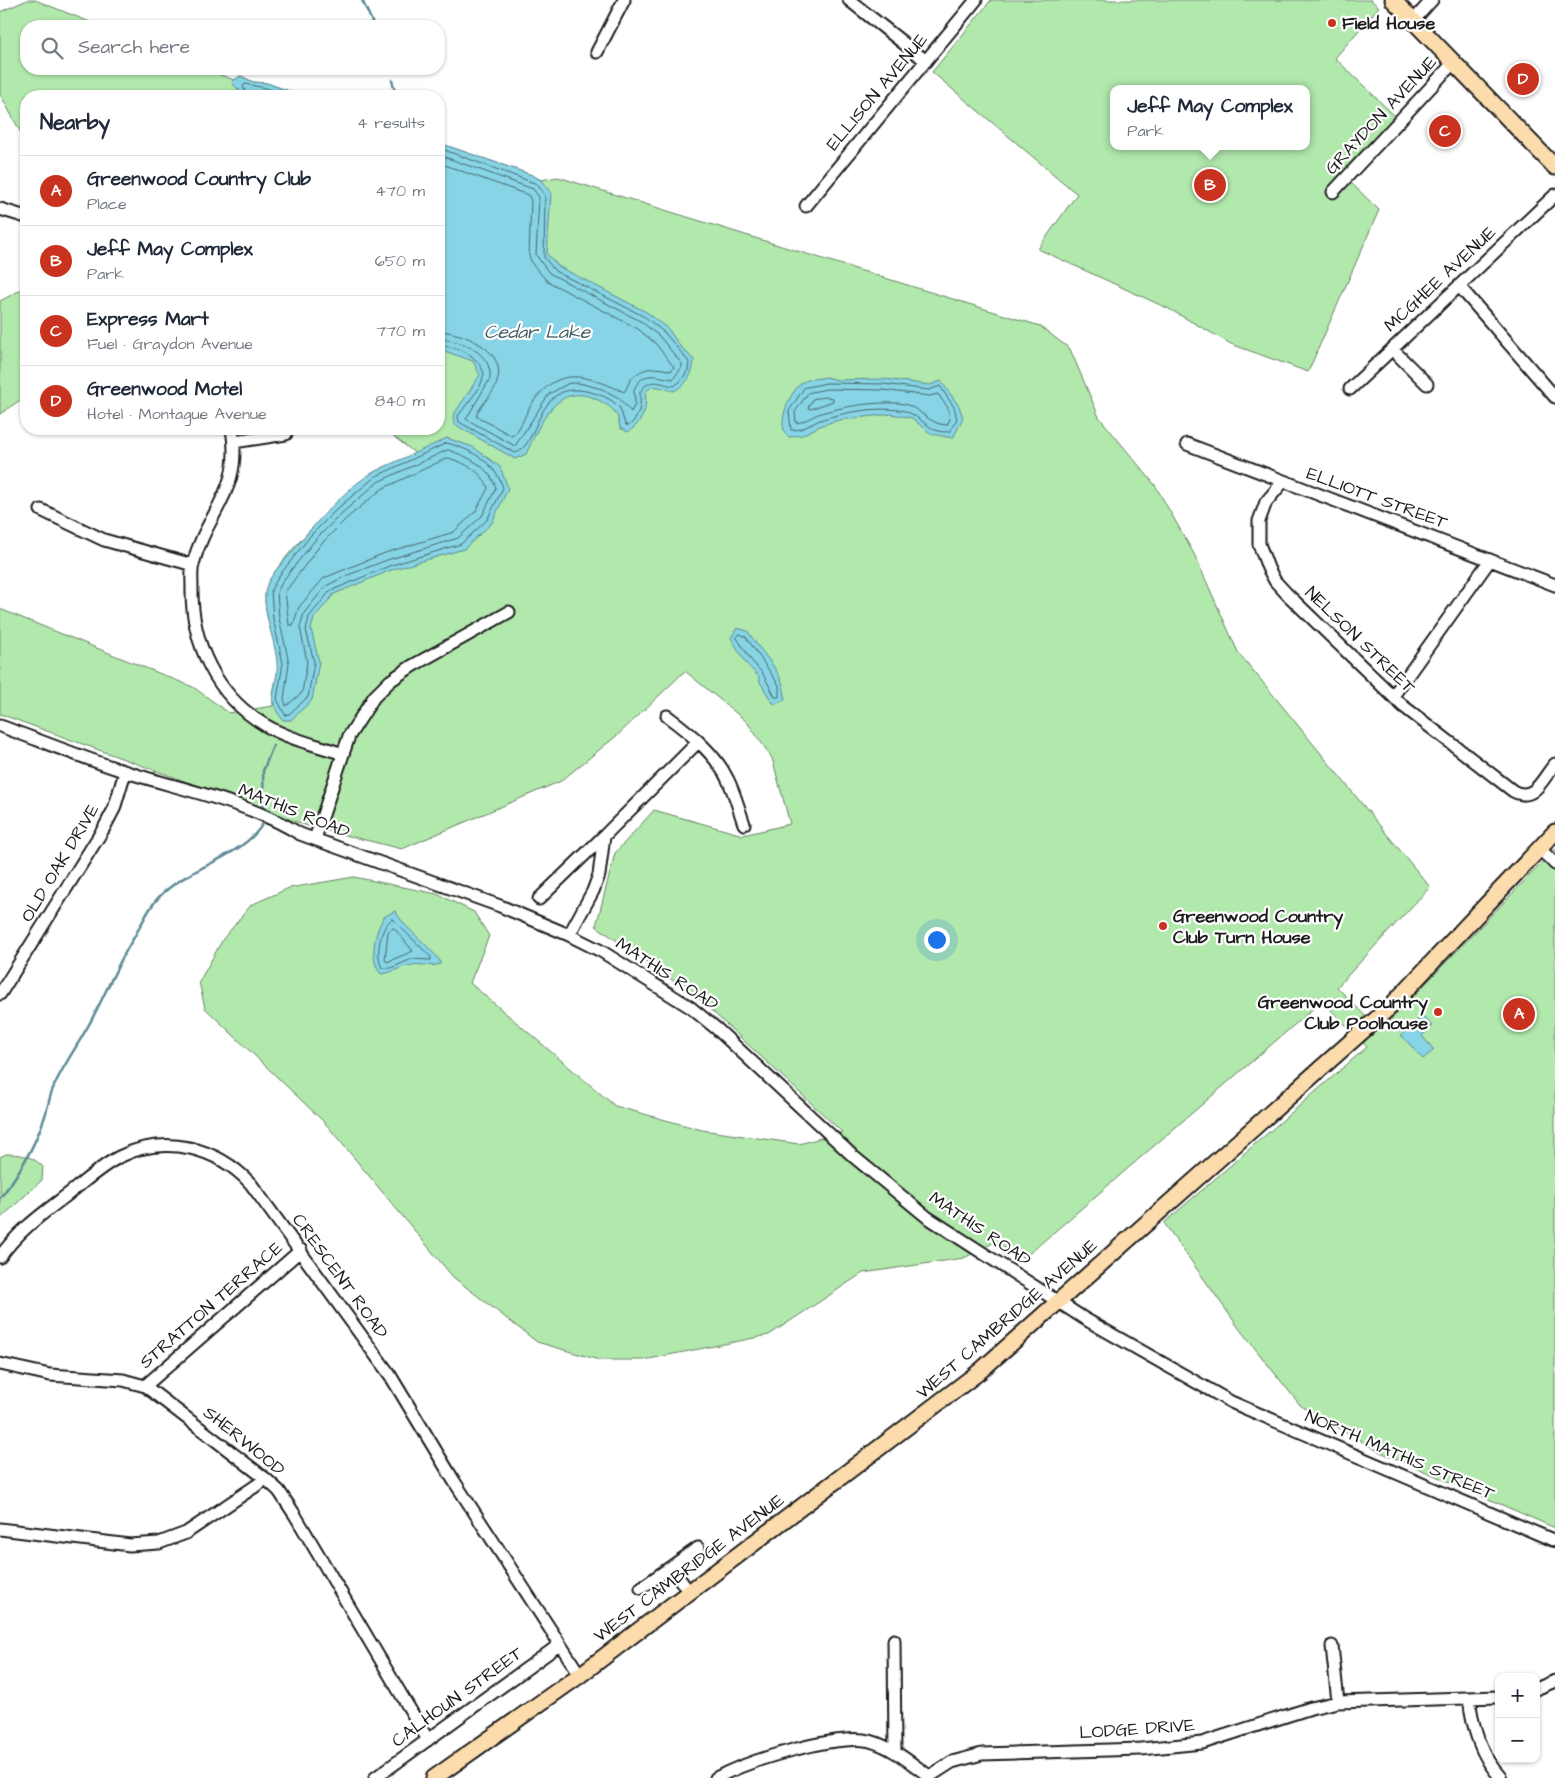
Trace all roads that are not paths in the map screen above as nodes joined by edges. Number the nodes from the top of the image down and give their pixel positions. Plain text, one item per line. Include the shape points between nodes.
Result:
1 (624, 0) edge
2 (849, 0) edge
3 (976, 0) edge
4 (1393, 0) edge
5 (1432, 0) edge
6 (1414, 20) junction
7 (597, 52) dead end
8 (926, 61) junction
9 (1455, 61) junction
10 (1555, 167) edge
11 (1333, 192) dead end
12 (1555, 195) edge
13 (806, 206) dead end
14 (0, 209) edge
15 (20, 215) edge
16 (1459, 286) junction
17 (1392, 349) junction
18 (1427, 384) dead end
19 (1350, 389) dead end
20 (1555, 397) edge
21 (233, 435) edge
22 (280, 435) edge
23 (234, 442) junction
24 (1187, 444) dead end
25 (1282, 482) junction
26 (41, 510) dead end
27 (1490, 560) junction
28 (193, 565) junction
29 (1555, 585) edge
30 (509, 612) dead end
31 (1393, 696) junction
32 (667, 716) dead end
33 (0, 726) edge
34 (698, 742) junction
35 (343, 754) junction
36 (1555, 764) edge
37 (125, 772) junction
38 (744, 824) dead end
39 (1555, 832) edge
40 (604, 836) junction
41 (316, 839) junction
42 (1540, 849) junction
43 (1555, 864) edge
44 (538, 899) dead end
45 (568, 934) junction
46 (0, 994) edge
47 (301, 1250) junction
48 (0, 1256) edge
49 (1058, 1302) junction
50 (0, 1364) edge
51 (145, 1386) junction
52 (1231, 1402) joint
53 (266, 1479) junction
54 (0, 1529) edge
55 (1555, 1541) edge
56 (698, 1548) dead end
57 (671, 1567) junction
58 (641, 1588) dead end
59 (689, 1592) junction
60 (894, 1640) dead end
61 (559, 1645) junction
62 (1332, 1646) dead end
63 (580, 1675) junction
64 (1555, 1681) edge
65 (1540, 1687) edge
66 (1495, 1696) edge
67 (1469, 1698) junction
68 (1338, 1702) junction
69 (428, 1740) junction
70 (895, 1752) junction
71 (928, 1777) edge
72 (375, 1778) edge
73 (434, 1778) edge
74 (716, 1778) edge
75 (1502, 1778) edge

1 - 7 street
2 - 8 street
3 - 8 street, ELLISON AVENUE
4 - 6 main road
5 - 6 street
6 - 9 main road
8 - 13 street, ELLISON AVENUE
9 - 10 main road
9 - 11 street, GRAYDON AVENUE
12 - 16 street, MCGHEE AVENUE
14 - 15 street
16 - 17 street, MCGHEE AVENUE
16 - 20 street
17 - 18 street
17 - 19 street, MCGHEE AVENUE
21 - 23 street
22 - 23 street
23 - 28 street via 231,484
24 - 25 street, ELLIOTT STREET
25 - 27 street, ELLIOTT STREET
25 - 31 street, NELSON STREET via 1266,502 1259,521 1260,544 1268,568 1287,594
26 - 28 street via 104,540
27 - 29 street, ELLIOTT STREET
27 - 31 street
28 - 35 street via 196,632 206,661 223,688 267,726
30 - 35 street via 390,681 359,718
31 - 36 street, NELSON STREET via 1519,794 1536,790
32 - 34 street
33 - 37 street, MATHIS ROAD
34 - 38 street via 716,760 728,780
34 - 40 street
35 - 41 street
37 - 41 street, MATHIS ROAD via 242,807
37 - 46 street, OLD OAK DRIVE via 120,794 107,822
39 - 42 main road, WEST CAMBRIDGE AVENUE
40 - 44 street
40 - 45 street via 599,875
41 - 45 street, MATHIS ROAD
42 - 43 street
42 - 49 main road, WEST CAMBRIDGE AVENUE via 1391,1006
45 - 49 street, MATHIS ROAD via 637,972 690,1007 896,1192 960,1240
47 - 48 street, CRESCENT ROAD via 238,1170 204,1151 169,1145 135,1151 103,1167 29,1224
47 - 51 street, STRATTON TERRACE
47 - 61 street, CRESCENT ROAD via 390,1375
49 - 52 street, MATHIS ROAD
49 - 59 main road, WEST CAMBRIDGE AVENUE via 954,1393
50 - 51 street, SHERWOOD via 50,1375 124,1380
51 - 53 street, SHERWOOD
52 - 55 street, NORTH MATHIS STREET
53 - 54 street via 186,1533 159,1543 130,1545
53 - 69 street, SHERWOOD via 296,1514
56 - 57 street
57 - 58 street
57 - 59 street
59 - 63 main road, WEST CAMBRIDGE AVENUE
60 - 70 street
61 - 63 street, CRESCENT ROAD
61 - 69 street, CALHOUN STREET
62 - 68 street
63 - 73 main road, WEST CAMBRIDGE AVENUE
64 - 65 street
66 - 67 street, LODGE DRIVE
67 - 68 street, LODGE DRIVE
67 - 75 street via 1477,1741 1488,1762
68 - 71 street, LODGE DRIVE via 1202,1743 1141,1749 982,1754 952,1762
69 - 72 street, CALHOUN STREET
70 - 71 street
70 - 74 street via 871,1741 842,1739 813,1745

